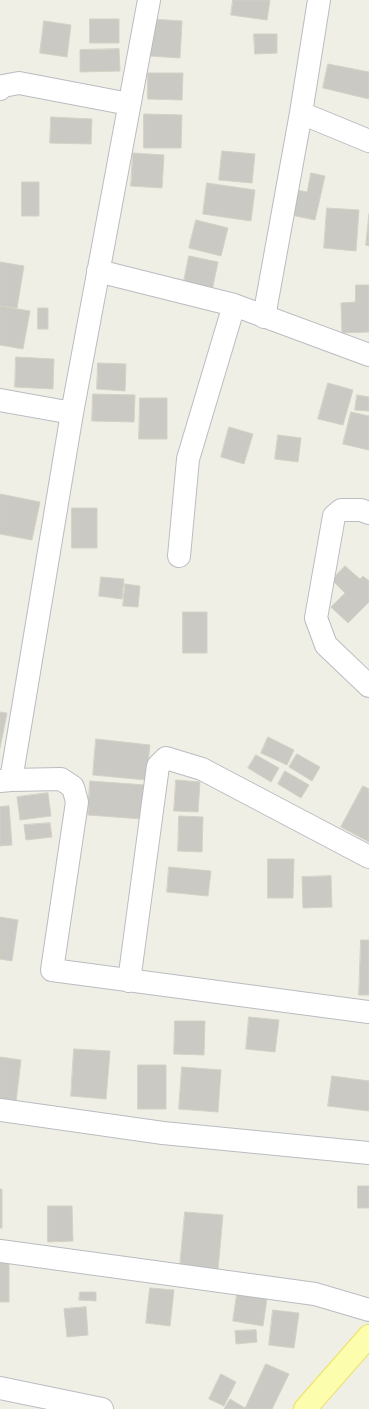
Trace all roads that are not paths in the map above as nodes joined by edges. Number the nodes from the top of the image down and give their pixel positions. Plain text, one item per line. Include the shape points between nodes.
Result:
1 (149, 0) edge
2 (320, 0) edge
3 (0, 89) edge
4 (129, 104) junction
5 (301, 113) junction
6 (369, 141) edge
7 (98, 271) junction
8 (234, 305) junction
9 (264, 317) junction
10 (369, 355) edge
11 (0, 400) edge
12 (72, 413) junction
13 (369, 513) edge
14 (179, 556) dead end
15 (369, 686) edge
16 (6, 781) edge
17 (369, 857) edge
18 (129, 981) junction
19 (369, 1012) edge
20 (0, 1110) edge
21 (369, 1153) edge
22 (0, 1251) edge
23 (369, 1310) edge
24 (369, 1336) edge
25 (0, 1388) edge
26 (311, 1408) edge
27 (102, 1409) edge

1 - 4 street
2 - 5 street
3 - 4 street via 19,83
4 - 7 street
5 - 6 street
5 - 9 street
7 - 8 street
7 - 12 street
8 - 9 street
8 - 14 street via 188,459
9 - 10 street
11 - 12 street
12 - 16 street
13 - 15 street via 361,510 341,510 334,516 316,618 326,645
16 - 18 street via 61,779 73,787 77,802 52,970
17 - 18 street via 202,769 166,758 158,766
18 - 19 street
20 - 21 street via 163,1133
22 - 23 street via 315,1294
24 - 26 main road
25 - 27 street

